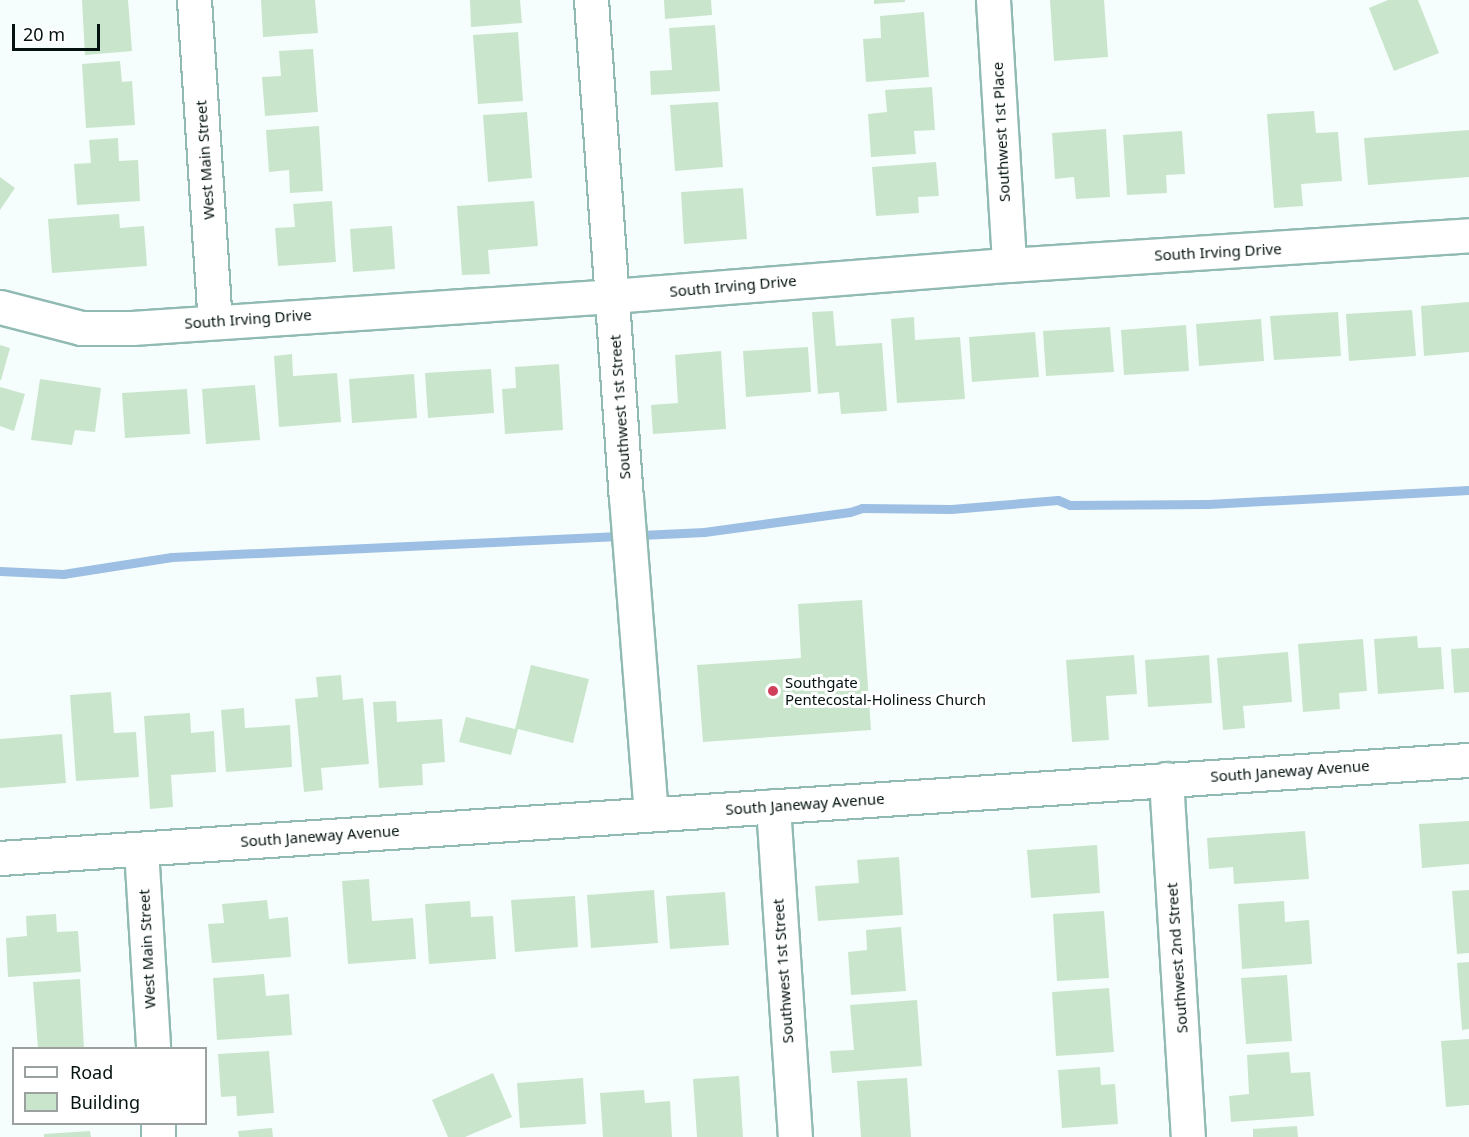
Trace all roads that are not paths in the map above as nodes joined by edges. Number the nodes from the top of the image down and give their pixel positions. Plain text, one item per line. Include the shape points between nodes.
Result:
1 (194, 0) edge
2 (591, 0) edge
3 (993, 0) edge
4 (1469, 235) edge
5 (1009, 265) junction
6 (612, 296) junction
7 (0, 307) edge
8 (215, 321) junction
9 (1469, 760) edge
10 (1166, 779) junction
11 (773, 806) junction
12 (651, 814) junction
13 (141, 849) junction
14 (0, 858) edge
15 (153, 1047) edge
16 (795, 1137) edge
17 (1188, 1137) edge

1 - 8 street, West Main Street
2 - 6 street, Southwest 1st Street
3 - 5 street, Southwest 1st Place
4 - 5 street, South Irving Drive
5 - 6 street, South Irving Drive
6 - 8 street, South Irving Drive
6 - 12 street, Southwest 1st Street
7 - 8 street, South Irving Drive via 81,328
9 - 10 street, South Janeway Avenue
10 - 11 street, South Janeway Avenue
10 - 17 street, Southwest 2nd Street
11 - 12 street, South Janeway Avenue
11 - 16 street, Southwest 1st Street
12 - 13 street, South Janeway Avenue
13 - 14 street, South Janeway Avenue
13 - 15 street, West Main Street

